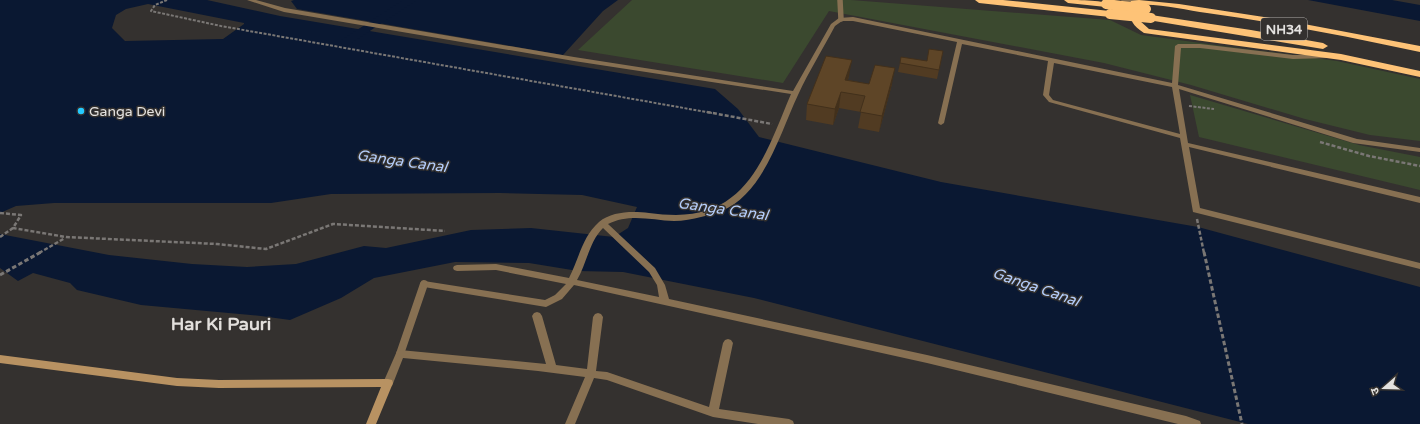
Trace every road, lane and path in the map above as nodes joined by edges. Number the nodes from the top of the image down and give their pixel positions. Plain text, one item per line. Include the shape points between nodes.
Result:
1 (167, 0) edge
2 (250, 0) edge
3 (840, 0) edge
4 (979, 0) edge
5 (1068, 0) edge
6 (1124, 0) edge
7 (1143, 3) edge
8 (841, 19) junction
9 (960, 41) junction
10 (1420, 49) edge
11 (1420, 56) edge
12 (1341, 57) junction
13 (1051, 60) junction
14 (1420, 67) edge
15 (1420, 74) edge
16 (1174, 86) junction
17 (795, 93) junction
18 (761, 122) dead end
19 (941, 123) dead end
20 (1184, 141) junction
21 (1420, 150) edge
22 (1420, 200) edge
23 (0, 213) edge
24 (603, 223) junction
25 (1198, 227) dead end
26 (13, 228) junction
27 (444, 231) dead end
28 (0, 237) edge
29 (66, 237) junction
30 (1420, 266) edge
31 (457, 268) dead end
32 (0, 276) edge
33 (572, 282) junction
34 (424, 284) joint
35 (665, 302) junction
36 (537, 316) dead end
37 (598, 317) dead end
38 (728, 344) dead end
39 (400, 354) junction
40 (0, 359) edge
41 (552, 368) junction
42 (591, 374) junction
43 (388, 383) junction
44 (713, 413) junction
45 (1184, 423) edge
46 (371, 424) edge
47 (570, 424) edge
48 (789, 424) edge
49 (1196, 424) edge
50 (1242, 424) edge

1 - 18 path via 151,11 221,26
2 - 17 street via 284,10 574,60
3 - 8 lane
4 - 14 highway, NH34, bridge via 1151,18 1258,34
5 - 7 highway, NH34, bridge via 1106,4
6 - 7 lane
7 - 10 highway via 1264,18
7 - 11 highway, NH34
7 - 12 highway via 1134,3 1134,20 1146,31
8 - 9 street via 853,19
8 - 17 street via 834,25
9 - 13 street
9 - 19 street
12 - 15 highway
12 - 16 street via 1293,57 1200,46 1178,46
13 - 16 street
13 - 20 street via 1046,95 1051,101
16 - 20 street
16 - 21 street via 1356,141
17 - 24 street via 770,153 758,173 743,193 724,208 676,218 633,215 613,218
20 - 22 street
20 - 30 street via 1196,210
23 - 26 path via 21,215
24 - 33 street via 593,234
24 - 35 street via 652,270 661,285
25 - 50 path
26 - 28 path
26 - 29 path
27 - 29 path via 333,224 266,249 218,244
29 - 32 path
31 - 33 street via 496,268
33 - 34 street via 556,300 546,304
33 - 35 street
34 - 39 lane
35 - 45 street via 927,359
36 - 41 street
37 - 42 street
38 - 44 street
39 - 41 street
39 - 43 street
40 - 43 street via 177,382
41 - 42 street
42 - 44 street via 607,376
42 - 47 street
43 - 46 street
44 - 48 street
45 - 49 street

